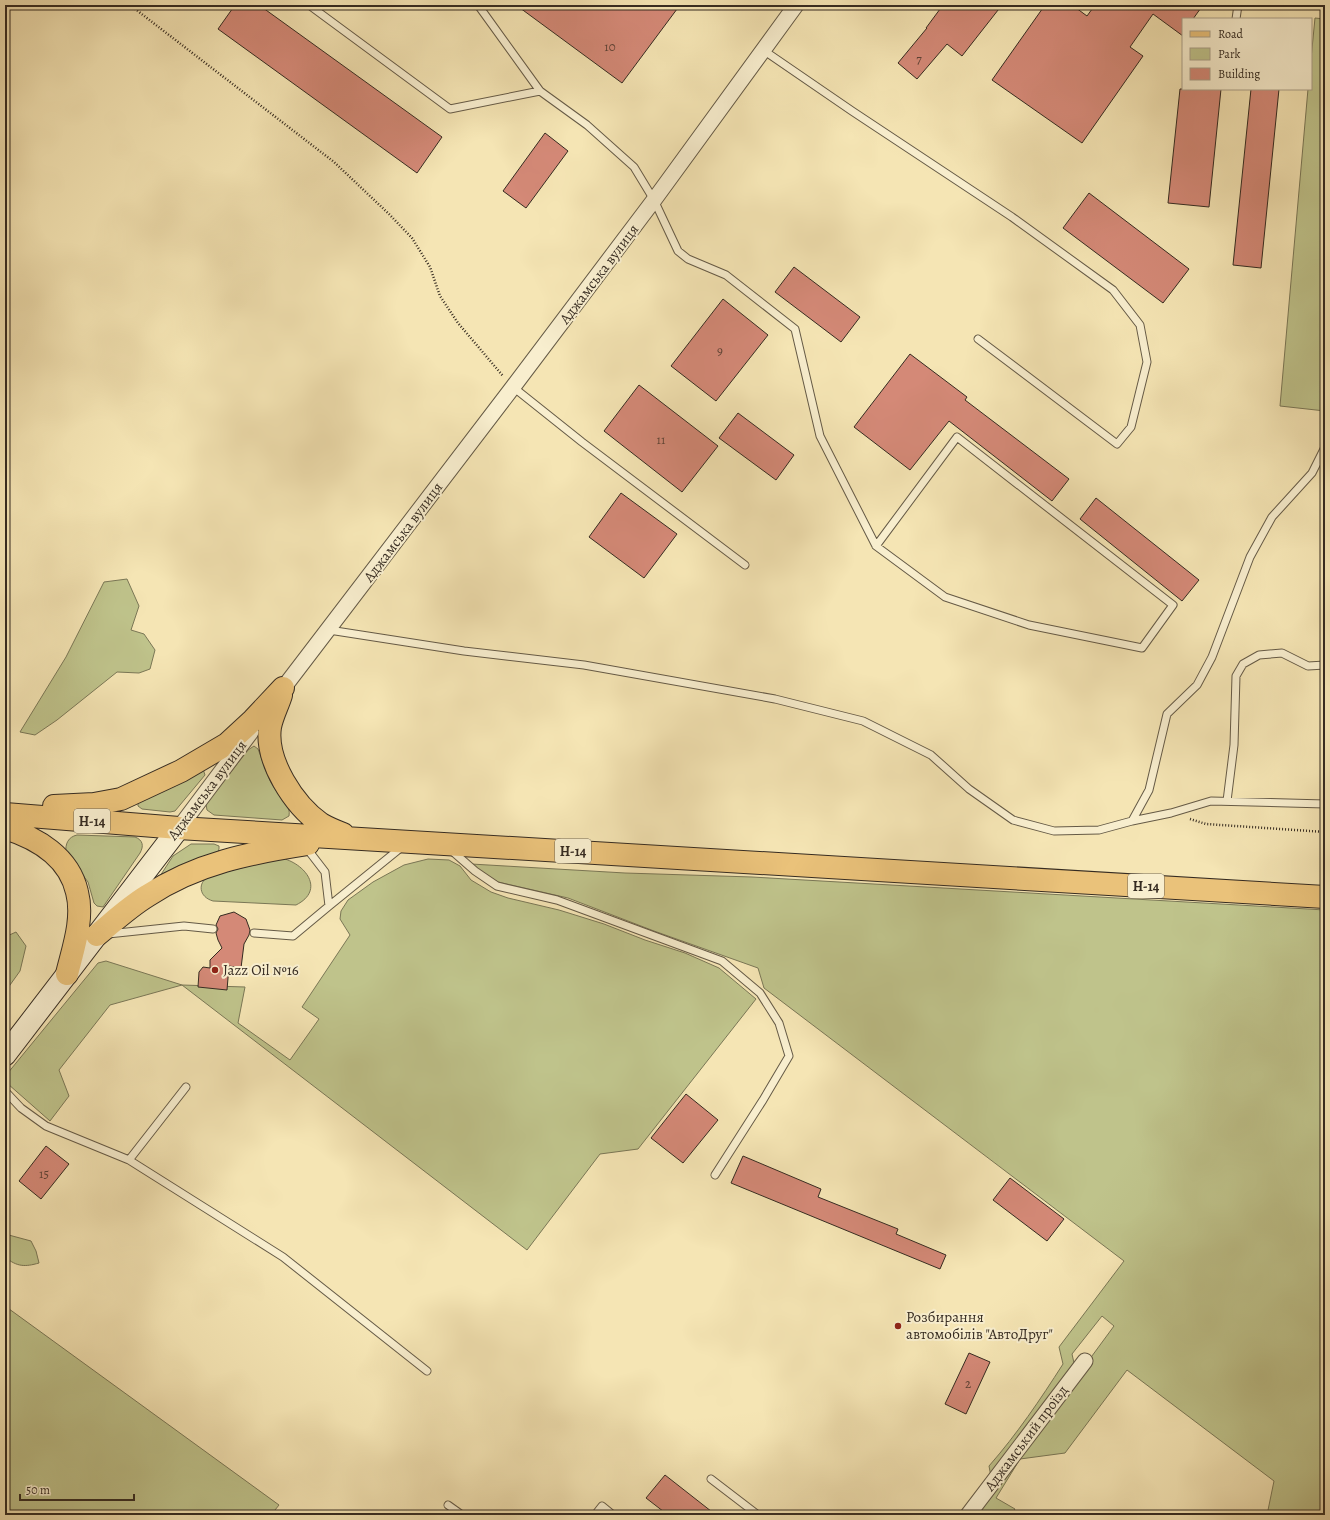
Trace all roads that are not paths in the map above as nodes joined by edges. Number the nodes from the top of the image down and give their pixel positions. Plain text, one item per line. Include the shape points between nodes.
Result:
1 (309, 5) edge
2 (478, 5) edge
3 (796, 5) edge
4 (1238, 5) edge
5 (1236, 18) edge
6 (763, 50) junction
7 (540, 91) junction
8 (654, 200) junction
9 (978, 339) dead end
10 (513, 387) junction
11 (1325, 447) edge
12 (876, 546) junction
13 (745, 565) dead end
14 (329, 630) junction
15 (1325, 665) edge
16 (283, 688) junction
17 (1227, 801) junction
18 (1325, 804) edge
19 (5, 807) edge
20 (5, 814) edge
21 (1132, 821) junction
22 (5, 828) edge
23 (179, 828) junction
24 (352, 838) junction
25 (409, 841) junction
26 (443, 843) junction
27 (304, 845) junction
28 (1325, 897) edge
29 (328, 906) junction
30 (214, 929) dead end
31 (254, 933) dead end
32 (97, 936) junction
33 (67, 974) junction
34 (5, 1055) edge
35 (186, 1087) dead end
36 (5, 1091) edge
37 (129, 1160) junction
38 (715, 1175) dead end
39 (1085, 1361) dead end
40 (427, 1371) dead end
41 (710, 1479) dead end
42 (448, 1505) dead end
43 (462, 1515) edge
44 (595, 1515) edge
45 (613, 1515) edge
46 (758, 1515) edge
47 (968, 1515) edge

1 - 7 lane via 450,109
2 - 7 lane
3 - 6 street, Аджамська вулиця
4 - 5 lane
6 - 8 street, Аджамська вулиця
6 - 9 lane via 1012,217 1113,290 1140,325 1147,362 1131,427 1117,444
7 - 8 lane via 587,125 634,167
8 - 10 street, Аджамська вулиця
8 - 12 lane via 678,251 688,259 726,275 795,329 820,436
10 - 13 lane
10 - 14 street, Аджамська вулиця
11 - 21 lane via 1312,473 1272,517 1250,557 1212,657 1197,685 1167,714 1149,790
12 - 12 lane via 957,437 1173,605 1142,648 1119,644 1029,625 945,597
14 - 16 street, Аджамська вулиця
14 - 21 lane via 464,651 584,665 775,699 863,721 931,755 969,789 1013,820 1054,831 1099,830
15 - 17 lane via 1308,666 1282,653 1260,655 1243,664 1236,676 1234,744
16 - 19 main road via 228,744 181,771 121,800 65,806
16 - 23 street, Аджамська вулиця
16 - 24 main road via 270,728 273,755 279,772 297,801 308,813 332,830
17 - 18 lane
17 - 21 lane via 1211,801
20 - 23 main road, Н-14
22 - 33 main road via 24,833 48,849 71,876 77,893 78,909 75,942
23 - 24 main road, Н-14
23 - 32 main road, Аджамська вулиця
24 - 25 main road, Н-14
24 - 27 main road
25 - 26 main road, Н-14
25 - 29 lane
26 - 28 main road, Н-14
26 - 38 lane via 474,871 497,886 557,900 722,961 760,993 779,1023 789,1056
27 - 29 lane via 325,872
27 - 32 main road via 238,856 201,867 146,896
29 - 31 lane via 293,936
30 - 32 lane via 184,926
32 - 33 main road, Аджамська вулиця
33 - 34 main road, Аджамська вулиця
35 - 37 lane
36 - 37 lane via 21,1108 46,1126
37 - 40 lane via 283,1257
39 - 47 street, Аджамський проїзд
41 - 46 lane
42 - 43 lane
44 - 45 lane via 602,1506

